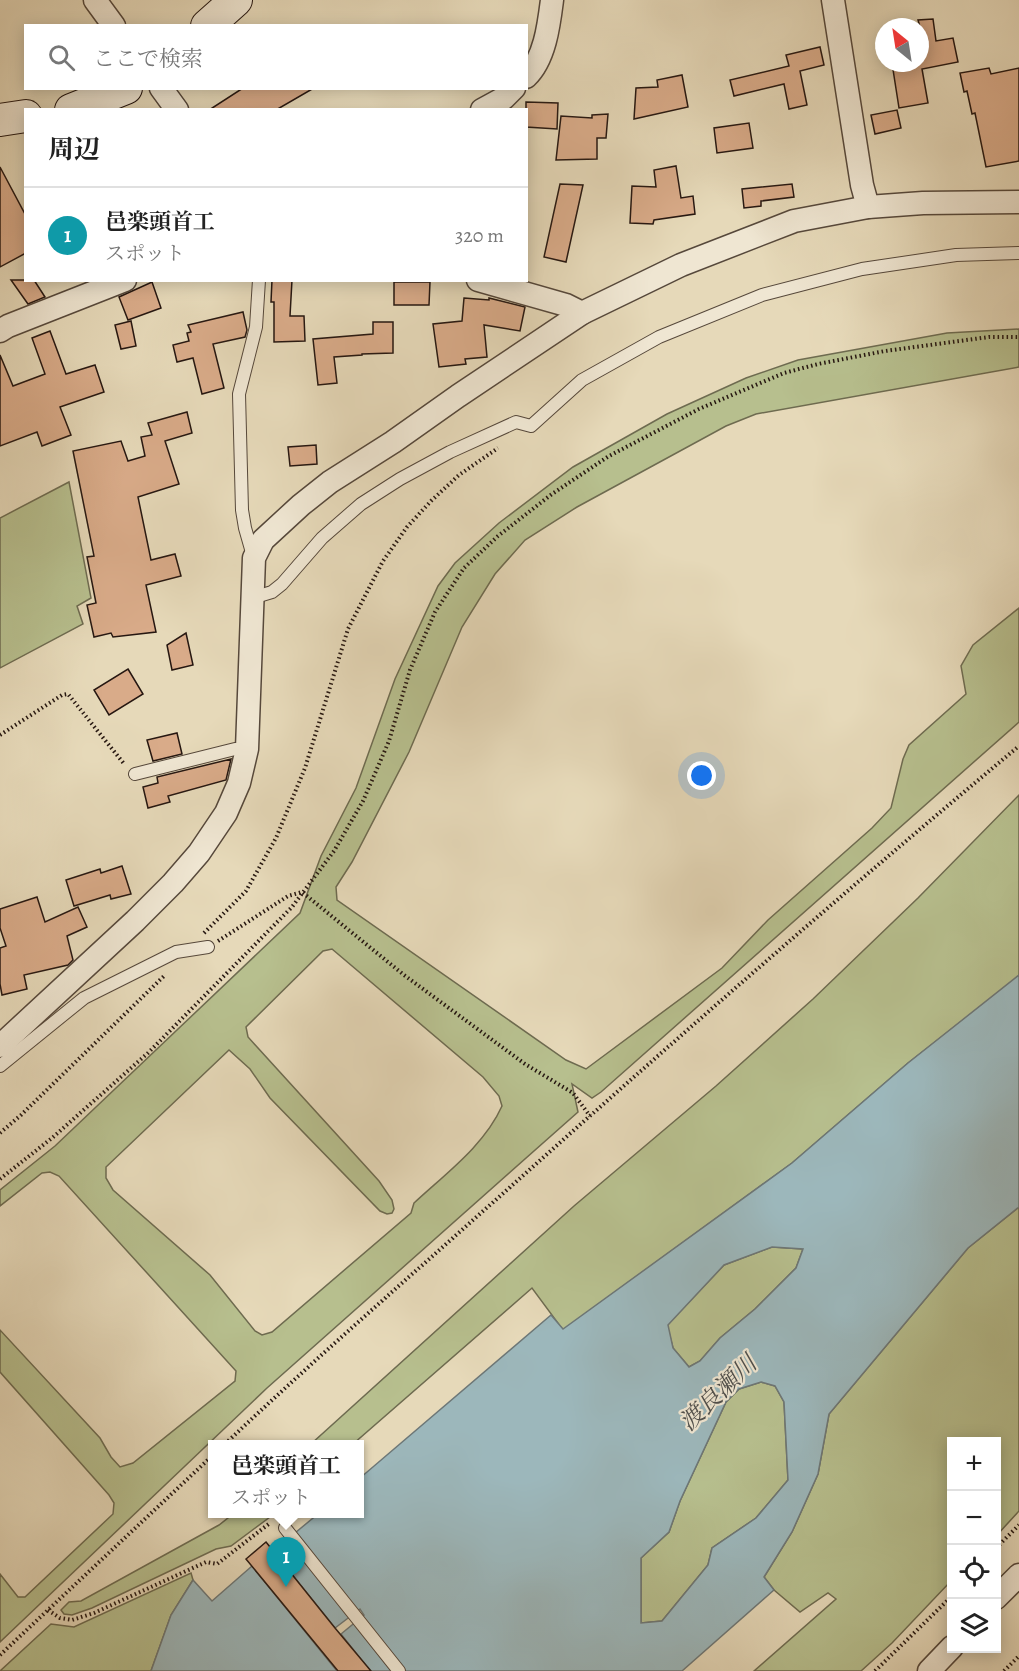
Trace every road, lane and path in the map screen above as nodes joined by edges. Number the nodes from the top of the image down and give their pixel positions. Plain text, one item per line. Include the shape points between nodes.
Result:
1 (94, 0) edge
2 (236, 0) edge
3 (552, 0) edge
4 (833, 0) edge
5 (112, 24) edge
6 (209, 24) edge
7 (528, 75) edge
8 (121, 90) edge
9 (162, 90) edge
10 (512, 90) edge
11 (76, 108) edge
12 (176, 108) edge
13 (486, 108) edge
14 (24, 116) edge
15 (0, 120) edge
16 (1019, 202) edge
17 (868, 207) junction
18 (1019, 253) edge
19 (120, 282) edge
20 (259, 282) edge
21 (485, 282) edge
22 (582, 313) junction
23 (0, 331) edge
24 (1019, 337) edge
25 (531, 426) junction
26 (254, 558) junction
27 (252, 598) junction
28 (0, 735) edge
29 (1019, 746) edge
30 (247, 749) junction
31 (135, 774) joint
32 (302, 892) junction
33 (208, 947) joint
34 (185, 951) junction
35 (0, 1046) edge
36 (0, 1066) edge
37 (590, 1116) junction
38 (0, 1133) edge
39 (0, 1179) edge
40 (229, 1440) edge
41 (208, 1461) edge
42 (271, 1522) dead end
43 (1019, 1525) edge
44 (285, 1528) dead end
45 (999, 1545) edge
46 (1019, 1575) edge
47 (1001, 1593) edge
48 (948, 1599) edge
49 (48, 1610) junction
50 (947, 1651) edge
51 (0, 1655) edge
52 (1019, 1656) edge
53 (399, 1671) edge
54 (875, 1671) edge
55 (929, 1671) edge
56 (1004, 1671) edge

1 - 5 street
2 - 6 street
3 - 7 street via 541,52
4 - 17 street
8 - 11 street
9 - 12 street
10 - 13 street
14 - 15 street
16 - 17 street via 923,202
17 - 22 street via 794,221 681,265
18 - 25 lane via 956,255 862,269 762,296 659,337 582,380
19 - 23 street
20 - 26 lane via 256,327 239,394 242,510
21 - 22 street via 566,304
22 - 26 street via 330,482 262,540
24 - 32 path via 989,337 885,351 784,373 609,456 552,494 464,568 435,612 363,801 334,851
25 - 27 lane via 516,422 400,479 322,538 282,584 272,592
25 - 34 path via 459,475 431,501 382,561 348,629 305,768 276,838 246,891
26 - 27 street
27 - 30 street
28 - 31 path via 68,694
29 - 37 path via 896,848
30 - 31 lane
30 - 35 street via 226,813 199,853 135,921
32 - 33 path via 288,896
32 - 37 path via 439,1001 525,1064 573,1093
32 - 39 path via 292,907 148,1053
33 - 34 lane
34 - 36 lane via 84,998
34 - 38 path via 160,981
37 - 40 path
41 - 49 path
42 - 49 path via 217,1564 206,1562 94,1613 72,1620
43 - 45 path
44 - 53 lane
46 - 47 street
48 - 54 path
49 - 51 path
50 - 55 street
52 - 56 path

